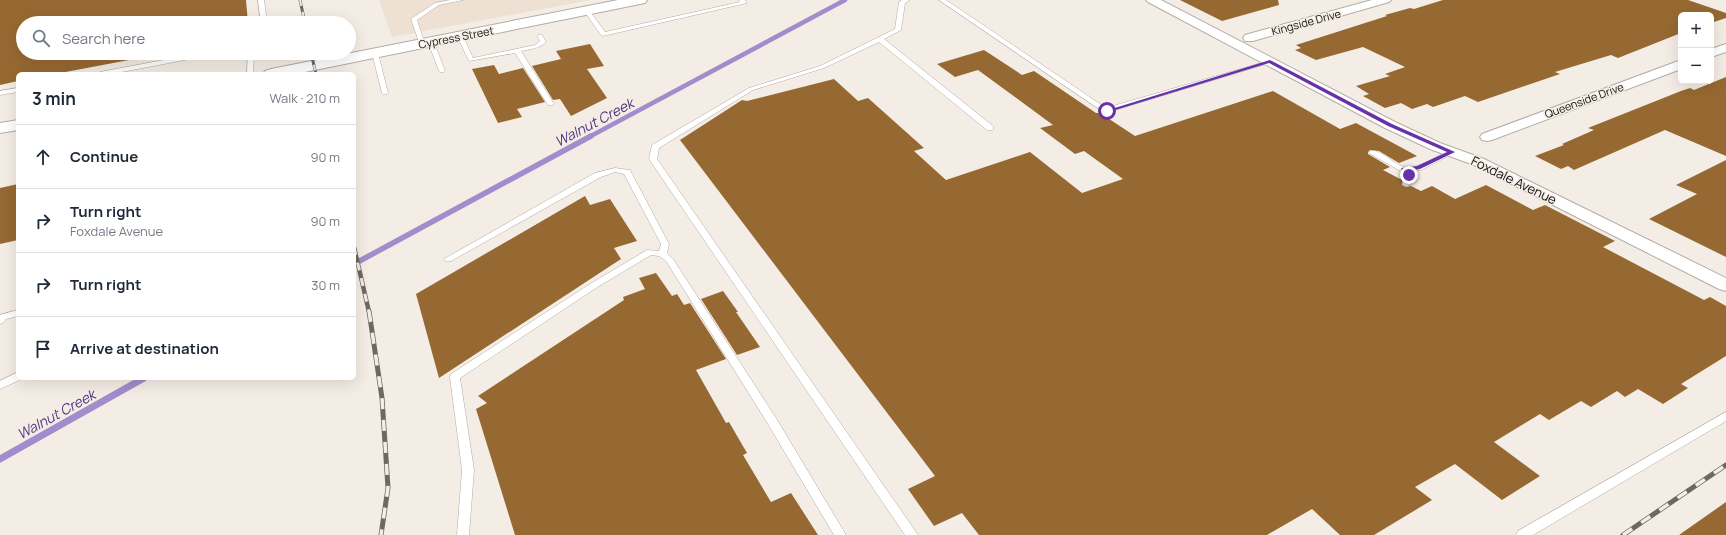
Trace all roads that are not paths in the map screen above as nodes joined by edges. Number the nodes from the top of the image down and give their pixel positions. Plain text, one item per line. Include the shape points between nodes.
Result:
1 (261, 0) edge
2 (460, 0) edge
3 (640, 0) edge
4 (742, 0) edge
5 (907, 0) edge
6 (942, 0) edge
7 (1152, 0) edge
8 (1385, 0) edge
9 (587, 10) junction
10 (263, 16) edge
11 (460, 36) junction
12 (540, 36) dead end
13 (1250, 38) dead end
14 (879, 39) junction
15 (426, 43) junction
16 (1726, 48) edge
17 (517, 50) junction
18 (1714, 52) edge
19 (375, 53) junction
20 (356, 57) edge
21 (174, 60) edge
22 (250, 60) edge
23 (340, 60) edge
24 (1270, 62) junction
25 (1678, 65) edge
26 (442, 71) dead end
27 (111, 72) edge
28 (250, 72) edge
29 (281, 72) edge
30 (16, 90) edge
31 (0, 93) edge
32 (385, 93) dead end
33 (550, 104) dead end
34 (16, 124) edge
35 (0, 128) edge
36 (990, 128) dead end
37 (1487, 137) dead end
38 (1452, 152) junction
39 (1373, 153) dead end
40 (1404, 169) junction
41 (1407, 184) dead end
42 (662, 254) junction
43 (448, 259) dead end
44 (1726, 286) edge
45 (16, 314) edge
46 (0, 321) edge
47 (16, 377) edge
48 (0, 385) edge
49 (1726, 416) edge
50 (463, 535) edge
51 (840, 535) edge
52 (912, 535) edge
53 (1522, 535) edge

1 - 10 lane
2 - 15 lane via 437,4 414,19
3 - 9 street, Cypress Street
4 - 9 lane via 744,3 603,34
5 - 14 lane via 902,2 898,30
6 - 24 lane via 1105,110
7 - 24 street, Foxdale Avenue
8 - 13 street, Kingside Drive
9 - 11 street, Cypress Street
11 - 15 street, Cypress Street
11 - 17 lane via 471,60
12 - 17 lane via 543,42 541,44
14 - 36 lane
14 - 52 lane via 822,67 751,89 655,147 653,159
15 - 19 street, Cypress Street
15 - 26 lane
16 - 18 street
17 - 33 lane
19 - 20 street, Cypress Street
19 - 32 lane
21 - 27 lane
22 - 28 lane
23 - 29 street, Cypress Street
24 - 38 street, Foxdale Avenue via 1390,125
25 - 37 street, Queenside Drive
30 - 31 lane
34 - 35 street
38 - 40 lane via 1418,168
38 - 44 street, Foxdale Avenue via 1479,162
39 - 40 lane
40 - 41 lane via 1409,175
42 - 43 lane via 665,244 627,172 615,170 598,175
42 - 50 lane via 650,252 593,286 455,377 468,470
42 - 51 lane via 669,259 772,421
45 - 46 lane via 3,317
47 - 48 lane
49 - 53 lane

